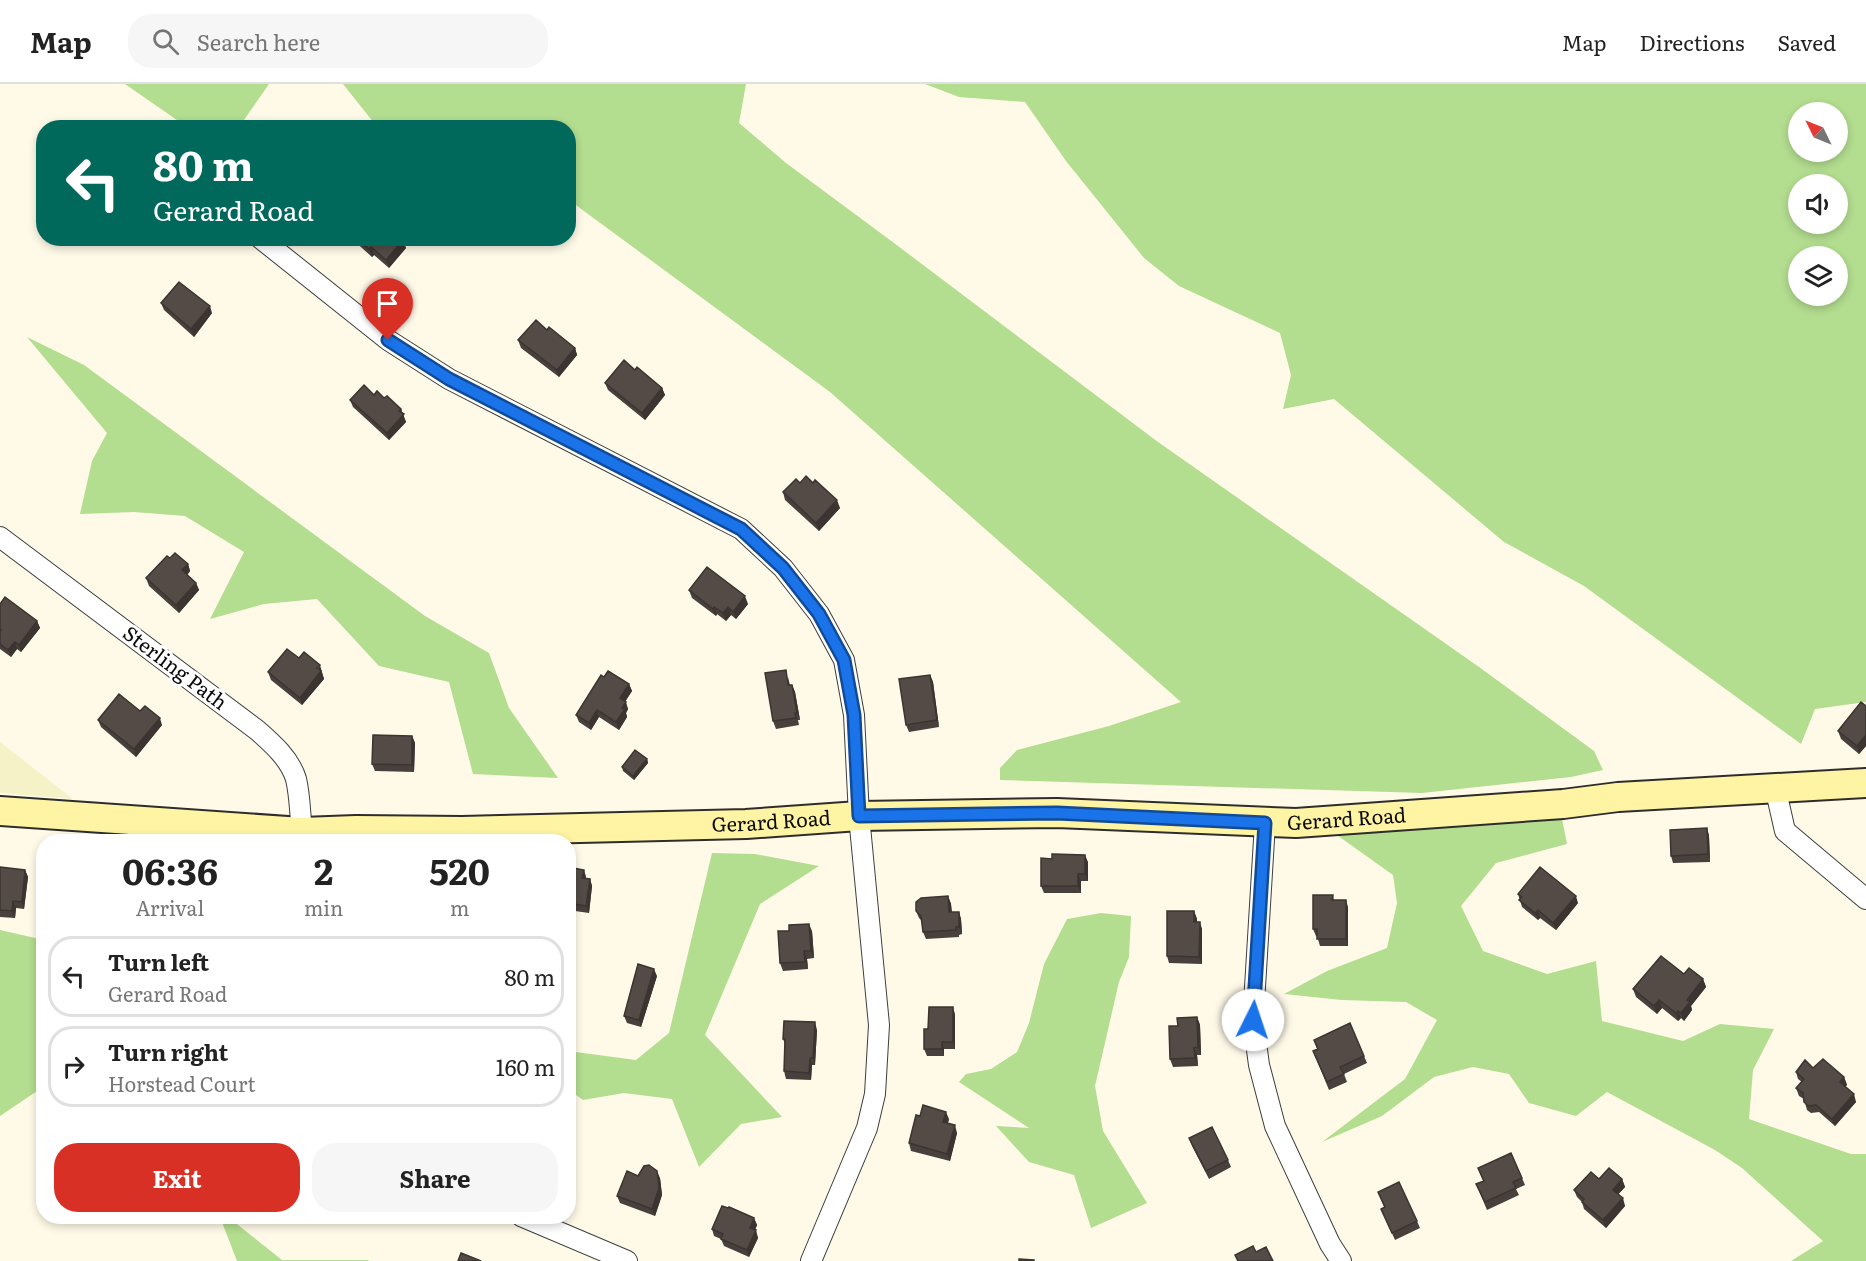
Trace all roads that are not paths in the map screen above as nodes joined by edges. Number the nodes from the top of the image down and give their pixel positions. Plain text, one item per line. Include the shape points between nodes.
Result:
1 (270, 246) edge
2 (0, 537) edge
3 (1866, 783) edge
4 (1775, 787) junction
5 (0, 811) edge
6 (859, 816) junction
7 (1265, 823) junction
8 (302, 832) junction
9 (1866, 899) edge
10 (540, 1224) edge
11 (627, 1261) edge
12 (811, 1261) edge
13 (1341, 1261) edge

1 - 6 street via 388,340 449,379 741,529 783,568 819,614 844,660 854,715
2 - 8 street, Sterling Path via 275,746 296,779
3 - 4 street, Gerard Road
4 - 7 street, Gerard Road via 1296,824
4 - 9 street via 1785,831
5 - 8 street, Gerard Road
6 - 7 street, Gerard Road via 1057,813
6 - 8 street, Gerard Road via 746,824
6 - 12 street via 879,1025 875,1094 867,1128
7 - 13 street via 1253,1020 1259,1065 1275,1126
10 - 11 street

